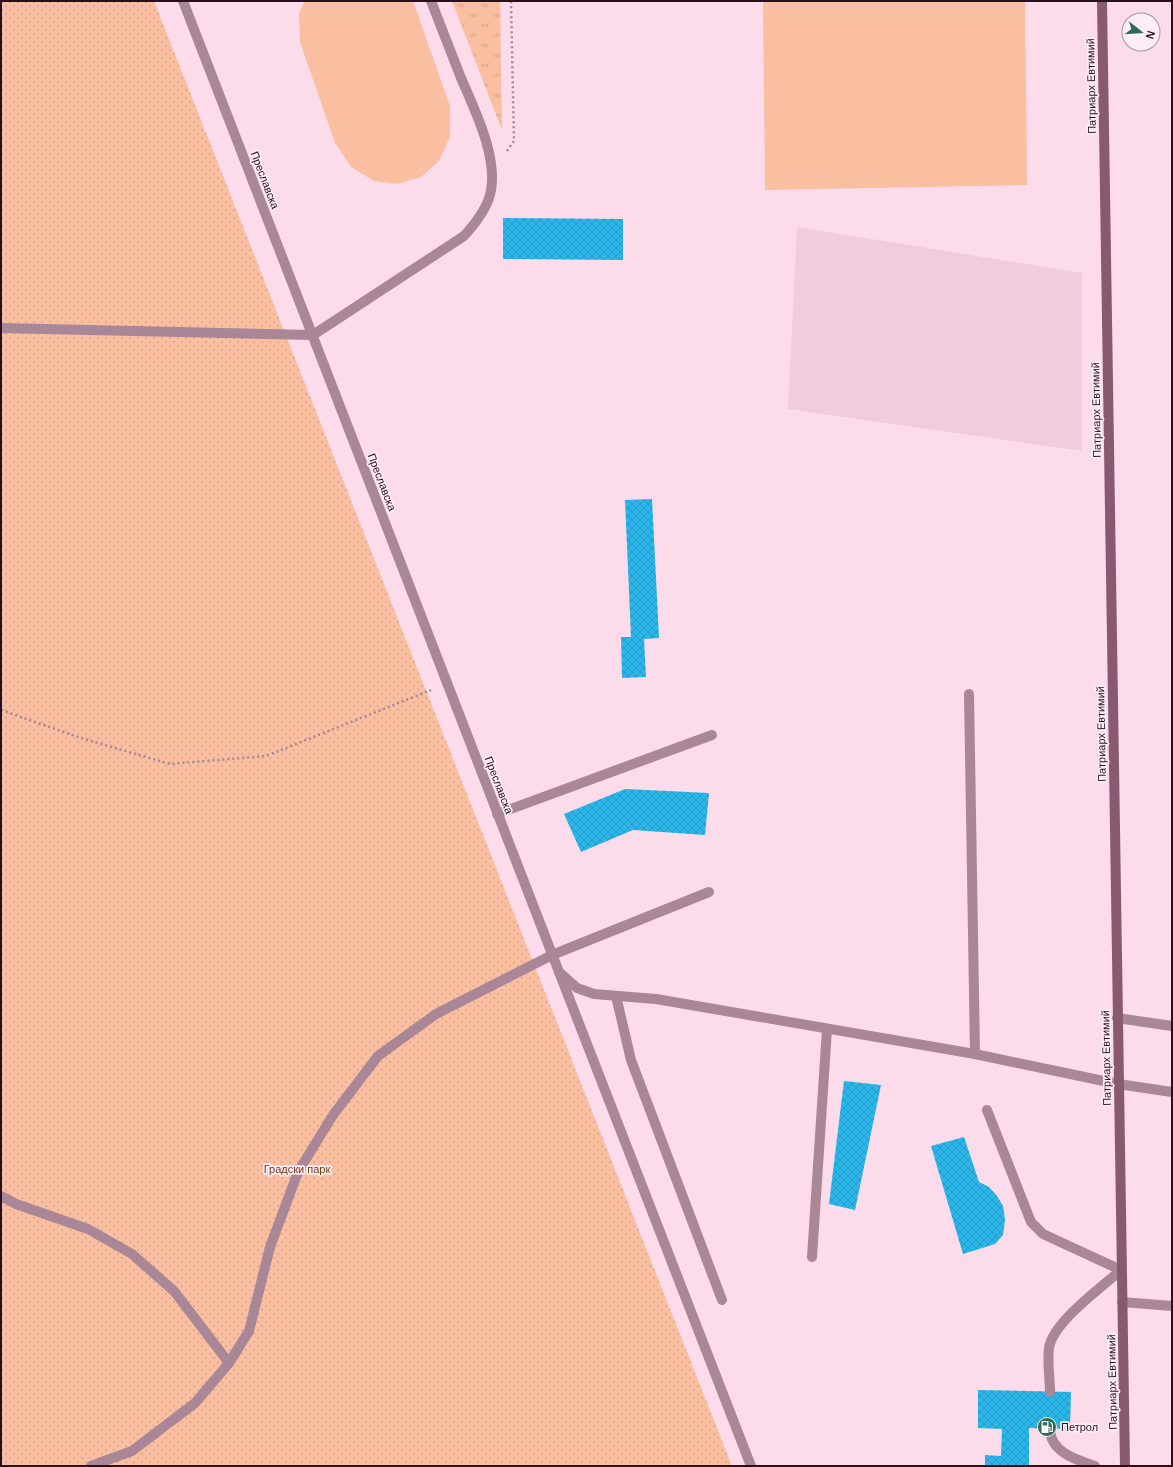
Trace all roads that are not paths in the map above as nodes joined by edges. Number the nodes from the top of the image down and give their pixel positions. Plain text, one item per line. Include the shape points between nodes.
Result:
1 (183, 1) edge
2 (431, 1) edge
3 (1102, 1) edge
4 (1, 328) edge
5 (313, 335) junction
6 (969, 694) dead end
7 (712, 735) dead end
8 (497, 814) junction
9 (709, 892) dead end
10 (552, 955) junction
11 (559, 972) junction
12 (616, 996) junction
13 (1117, 1018) junction
14 (1172, 1026) edge
15 (827, 1028) junction
16 (975, 1054) junction
17 (1118, 1084) junction
18 (1172, 1092) edge
19 (987, 1110) dead end
20 (1, 1196) edge
21 (812, 1257) dead end
22 (1121, 1270) junction
23 (722, 1300) dead end
24 (1122, 1302) junction
25 (1172, 1306) edge
26 (229, 1363) junction
27 (1050, 1392) dead end
28 (1050, 1429) dead end
29 (91, 1466) edge
30 (751, 1466) edge
31 (1095, 1466) edge
32 (1125, 1466) edge

1 - 5 street, Преславска
2 - 5 street via 488,149 492,173 489,198 479,219 464,236
3 - 13 main road, Патриарх Евтимий
4 - 5 street
5 - 8 street, Преславска
6 - 16 street
7 - 8 street
8 - 10 street, Преславска
9 - 10 street
10 - 11 street, Преславска
10 - 26 street via 436,1014 378,1056 332,1115 298,1172 270,1247 249,1331
11 - 12 street via 578,988 594,994
11 - 30 street, Преславска
12 - 15 street via 656,999
12 - 23 street via 631,1060
13 - 14 street
13 - 17 main road, Патриарх Евтимий
15 - 16 street
15 - 21 street
16 - 17 street
17 - 18 street
17 - 22 main road, Патриарх Евтимий
19 - 22 street via 1030,1222 1043,1234
20 - 26 street via 16,1204 88,1228 132,1254 174,1292
22 - 24 main road, Патриарх Евтимий
22 - 27 street via 1062,1322 1054,1334 1049,1348
24 - 25 street
24 - 32 main road, Патриарх Евтимий
26 - 29 street via 195,1403 132,1451
28 - 31 street via 1050,1436 1061,1451 1076,1460

